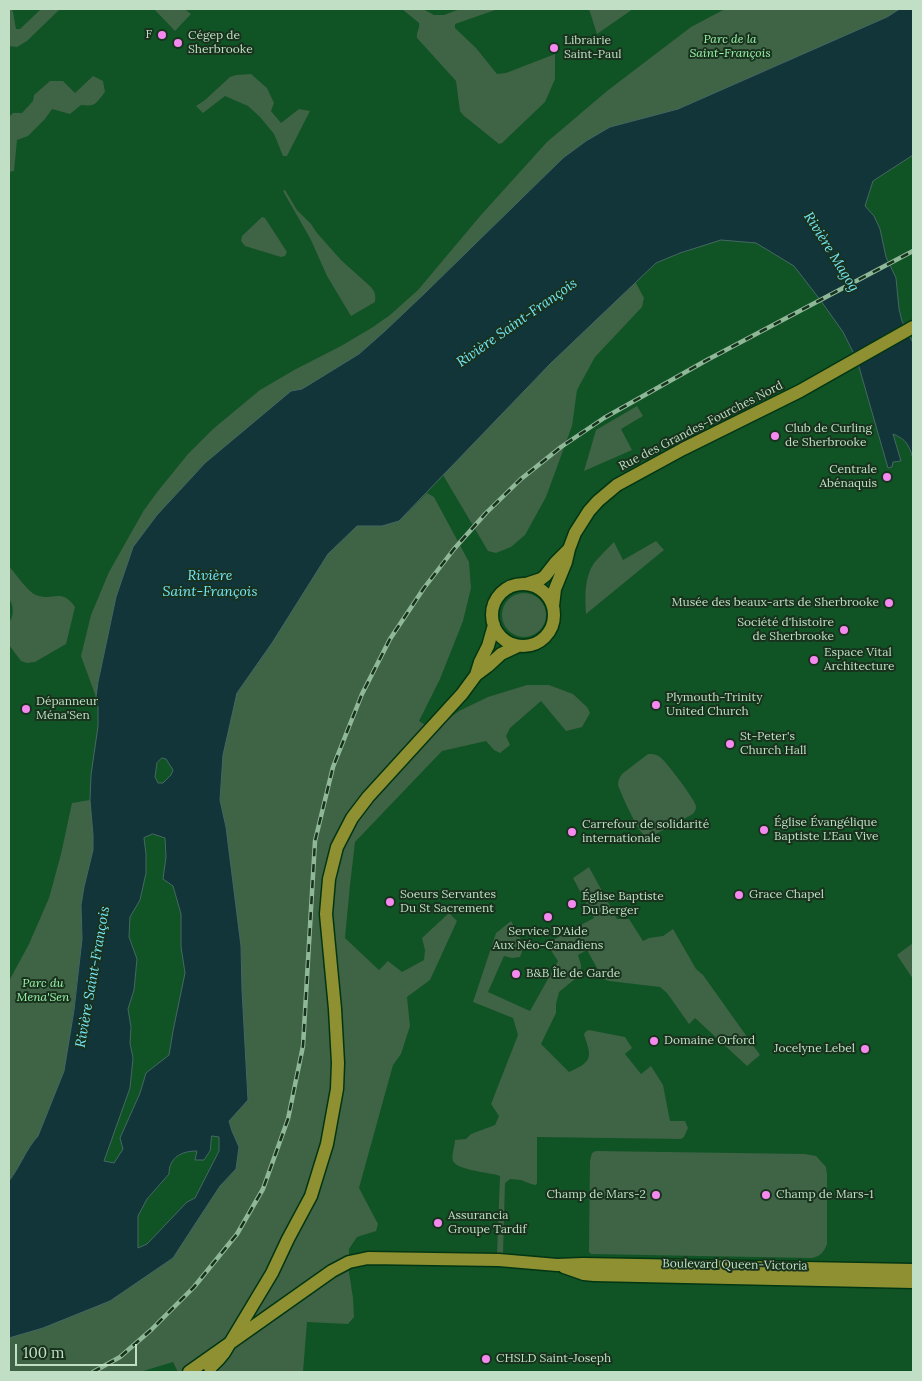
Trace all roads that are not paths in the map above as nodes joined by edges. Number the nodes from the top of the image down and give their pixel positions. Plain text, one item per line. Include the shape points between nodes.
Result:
1 (913, 327) edge
2 (569, 549) junction
3 (526, 584) junction
4 (553, 606) junction
5 (494, 625) junction
6 (518, 646) junction
7 (476, 675) junction
8 (288, 1239) junction
9 (557, 1265) junction
10 (913, 1270) edge
11 (913, 1282) edge
12 (283, 1305) junction
13 (228, 1344) junction
14 (207, 1366) edge
15 (189, 1372) edge

1 - 2 main road, Rue des Grandes-Fourches Nord via 800,391 621,482 589,511
2 - 3 main road, Rue des Grandes-Fourches Nord via 545,576
2 - 4 main road, Rue des Grandes-Fourches Nord via 555,589
3 - 4 main road via 543,591
3 - 5 main road via 508,588 497,598 492,611
4 - 6 main road via 553,626 545,638 532,646
5 - 6 main road via 500,637
5 - 7 main road
6 - 7 main road via 501,654
7 - 8 main road via 368,797 352,818 337,847 329,879 326,914 338,1063 337,1089 318,1176
8 - 13 main road via 272,1273
8 - 14 main road
9 - 10 main road, Boulevard Queen-Victoria
9 - 11 main road, Boulevard Queen-Victoria via 594,1276
9 - 12 main road, Boulevard Queen-Victoria via 499,1260 358,1259 332,1271
12 - 13 main road, Boulevard Queen-Victoria
12 - 14 main road, Boulevard Queen-Victoria via 243,1344
13 - 14 main road, Boulevard Queen-Victoria via 220,1359
14 - 15 main road, Boulevard Queen-Victoria

